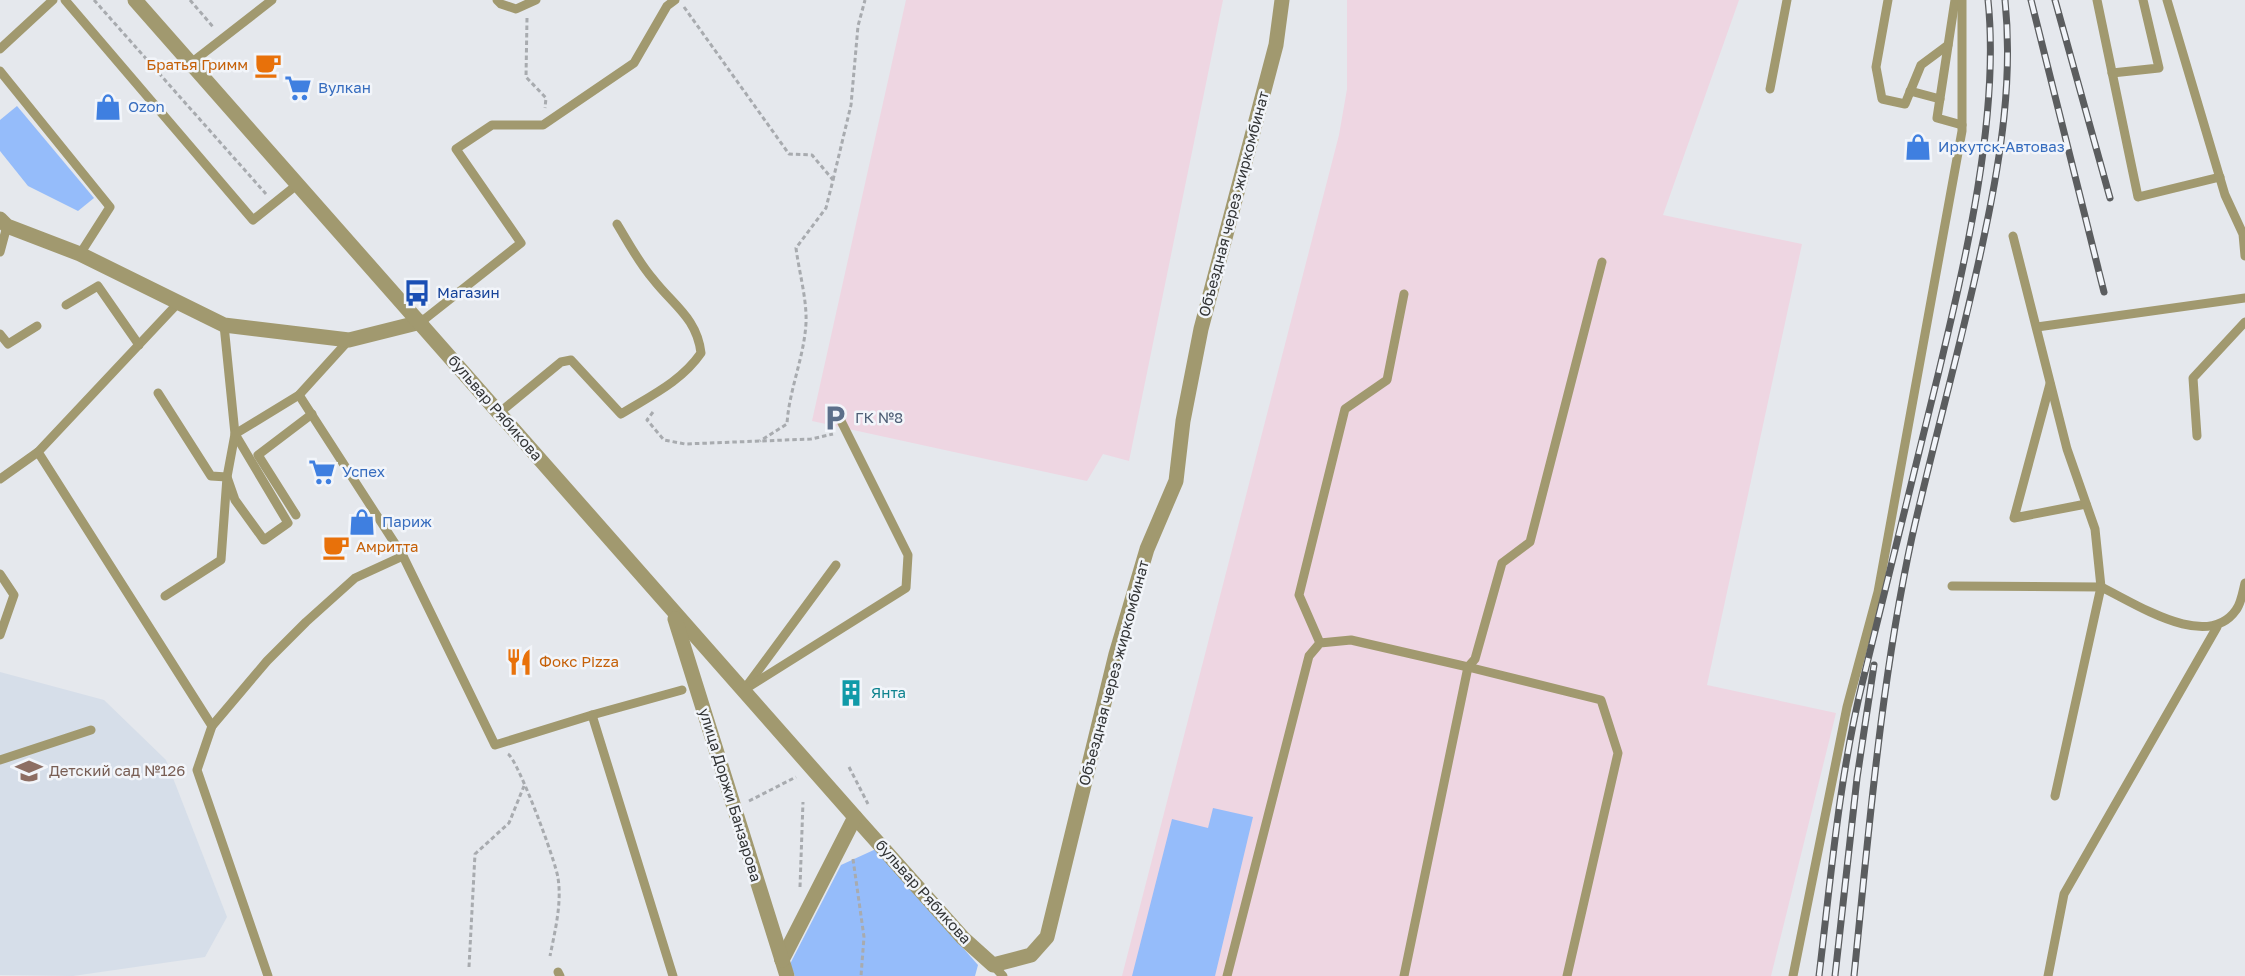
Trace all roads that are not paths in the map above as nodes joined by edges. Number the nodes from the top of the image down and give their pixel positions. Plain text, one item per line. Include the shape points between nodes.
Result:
1 (53, 0) edge
2 (65, 0) edge
3 (135, 0) edge
4 (272, 0) edge
5 (497, 0) edge
6 (536, 0) edge
7 (677, 0) edge
8 (1281, 0) edge
9 (1787, 0) edge
10 (1888, 0) edge
11 (1955, 0) edge
12 (1962, 0) edge
13 (2097, 0) edge
14 (2143, 0) edge
15 (2167, 0) edge
16 (1948, 45) junction
17 (0, 49) edge
18 (191, 63) junction
19 (0, 71) edge
20 (2112, 73) junction
21 (1770, 89) dead end
22 (1910, 91) junction
23 (1940, 99) junction
24 (1962, 125) junction
25 (2220, 177) junction
26 (298, 184) junction
27 (4, 223) edge
28 (617, 224) dead end
29 (2013, 236) dead end
30 (0, 252) edge
31 (81, 254) junction
32 (2245, 256) edge
33 (1602, 262) dead end
34 (1404, 294) dead end
35 (2245, 298) edge
36 (180, 301) junction
37 (66, 305) dead end
38 (421, 322) junction
39 (2245, 322) edge
40 (37, 326) dead end
41 (224, 326) junction
42 (2037, 327) junction
43 (0, 334) edge
44 (349, 340) junction
45 (139, 345) junction
46 (2050, 381) junction
47 (159, 393) dead end
48 (299, 394) junction
49 (499, 413) junction
50 (312, 414) junction
51 (840, 419) road end
52 (235, 434) junction
53 (2197, 436) dead end
54 (38, 452) junction
55 (227, 477) junction
56 (0, 479) edge
57 (2086, 504) junction
58 (296, 515) dead end
59 (403, 556) junction
60 (836, 565) dead end
61 (0, 573) edge
62 (2245, 584) edge
63 (1952, 586) dead end
64 (2101, 587) junction
65 (165, 596) dead end
66 (673, 614) junction
67 (2217, 627) junction
68 (0, 635) edge
69 (1320, 643) junction
70 (1468, 667) junction
71 (682, 690) dead end
72 (742, 691) junction
73 (592, 715) junction
74 (212, 726) junction
75 (91, 730) dead end
76 (0, 760) edge
77 (2055, 796) dead end
78 (855, 817) junction
79 (782, 960) junction
80 (998, 971) edge
81 (268, 976) edge
82 (674, 976) edge
83 (787, 976) edge
84 (1227, 976) edge
85 (1404, 976) edge
86 (1567, 976) edge
87 (1793, 976) edge
88 (2048, 976) edge

1 - 17 lane
2 - 26 lane via 253,220
3 - 18 street, бульвар Рябикова
4 - 18 lane
5 - 6 lane via 516,9
7 - 38 lane via 667,6 634,63 543,125 492,125 456,149 521,243
8 - 80 street, Объездная через жиркомбинат via 1276,45 1201,329 1176,481 1147,549 1116,654 1047,937 1031,955
9 - 21 lane
10 - 22 lane via 1876,66 1882,99 1905,104
11 - 16 lane
12 - 24 lane
13 - 20 lane
14 - 20 lane via 2160,68
15 - 25 lane
16 - 22 lane via 1921,65
16 - 23 lane
18 - 26 street, бульвар Рябикова
19 - 31 lane via 110,207
20 - 25 lane via 2138,197
22 - 23 lane
23 - 24 lane via 1937,118
24 - 87 lane via 1878,591 1847,707
25 - 32 lane via 2243,234
26 - 38 street, бульвар Рябикова
27 - 30 lane
27 - 31 street
28 - 49 lane via 652,279 684,312 699,335 701,353 690,368 621,414 571,360 561,362
29 - 42 lane
31 - 36 street
33 - 70 lane via 1530,542 1502,563 1475,659
34 - 69 lane via 1387,380 1345,409 1299,595
35 - 42 lane
36 - 41 street
36 - 45 lane
37 - 45 lane via 98,286
38 - 44 street
38 - 49 street, бульвар Рябикова
39 - 53 lane via 2193,378
40 - 43 lane via 8,344
41 - 44 street
41 - 52 lane
42 - 46 lane
44 - 48 lane
45 - 54 lane
46 - 57 lane
46 - 57 lane via 2014,518
47 - 55 lane via 212,476
48 - 50 lane
48 - 52 lane
49 - 66 street, бульвар Рябикова
50 - 58 lane via 258,454
50 - 59 lane
51 - 72 lane via 908,555 906,588
52 - 55 lane
52 - 55 lane via 288,523 264,540 235,500
54 - 56 lane
54 - 74 lane
55 - 65 lane via 221,560
57 - 64 lane via 2095,529
59 - 73 lane via 495,745
59 - 74 lane via 355,578 267,661
60 - 72 lane
61 - 68 lane via 14,595
62 - 67 lane via 2237,610
63 - 64 lane
64 - 67 lane via 2191,628
64 - 77 lane
66 - 72 street, бульвар Рябикова
66 - 79 street, улица Доржи Банзарова
67 - 88 lane via 2064,894
69 - 70 lane via 1351,640
69 - 84 lane via 1309,656
70 - 85 lane
70 - 86 lane via 1600,700 1618,753
71 - 73 lane
72 - 78 street, бульвар Рябикова
73 - 82 lane
74 - 81 lane via 197,770
75 - 76 lane
78 - 79 street
78 - 80 street, бульвар Рябикова via 963,938
79 - 83 street, улица Доржи Банзарова

